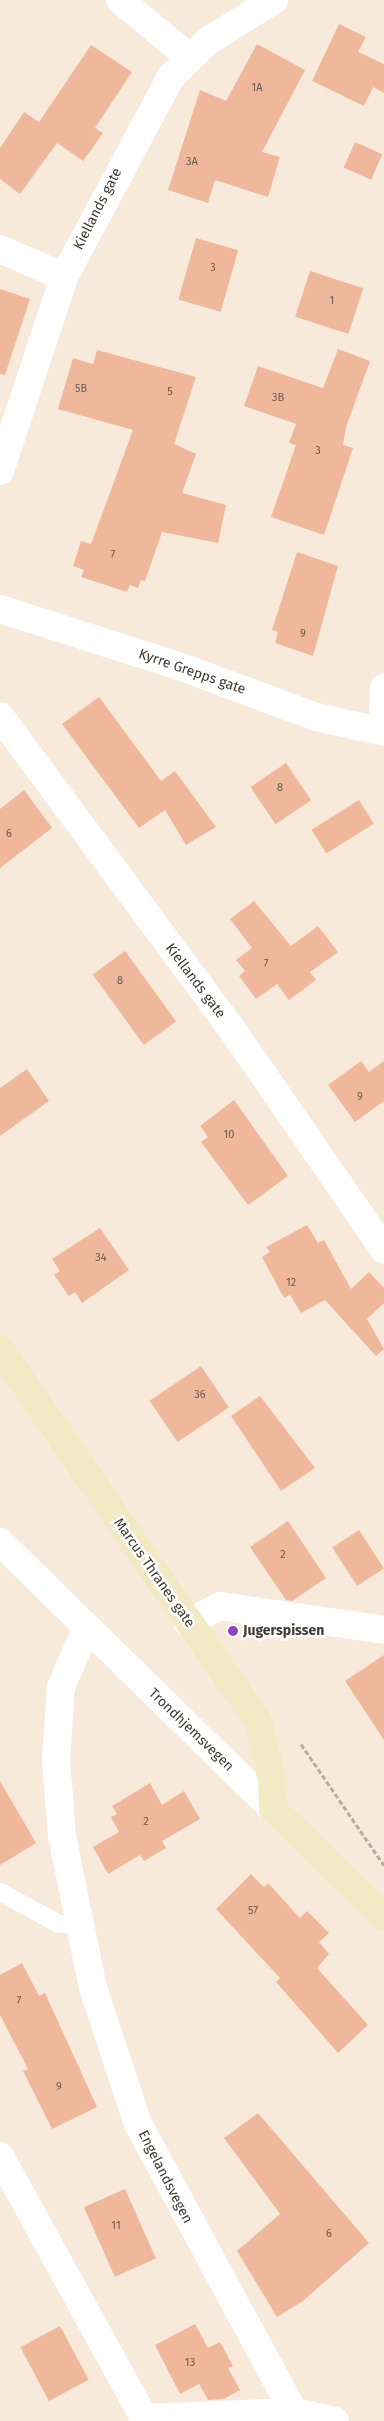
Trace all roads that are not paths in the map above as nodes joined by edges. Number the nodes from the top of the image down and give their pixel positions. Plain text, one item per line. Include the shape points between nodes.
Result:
1 (120, 0) edge
2 (274, 0) edge
3 (189, 57) junction
4 (0, 249) edge
5 (64, 277) junction
6 (0, 471) edge
7 (0, 609) edge
8 (384, 687) edge
9 (0, 716) edge
10 (383, 732) edge
11 (384, 1250) edge
12 (0, 1349) edge
13 (0, 1542) edge
14 (188, 1623) junction
15 (86, 1629) junction
16 (384, 1630) edge
17 (273, 1809) junction
18 (0, 1892) edge
19 (384, 1917) edge
20 (78, 1924) junction
21 (0, 2156) edge
22 (294, 2416) edge
23 (335, 2421) edge

1 - 3 street
2 - 3 street, Kiellands gate
3 - 5 street, Kiellands gate via 171,77 122,163
4 - 5 street
5 - 6 street, Kiellands gate
7 - 10 street, Kyrre Grepps gate via 176,665 316,717
8 - 10 street
9 - 11 street, Kiellands gate via 238,1038
12 - 14 main road, Marcus Thranes gate
13 - 15 street, Trondhjemsvegen
14 - 16 street via 220,1606
14 - 17 main road, Marcus Thranes gate via 259,1723 272,1780
15 - 17 street, Trondhjemsvegen
15 - 20 street, Engelandsvegen via 61,1687 56,1760 62,1836
17 - 19 main road, Trondhjemsvegen
18 - 20 lane via 59,1924
20 - 22 street, Engelandsvegen via 93,1988 138,2124
21 - 22 street via 144,2418
22 - 23 street

